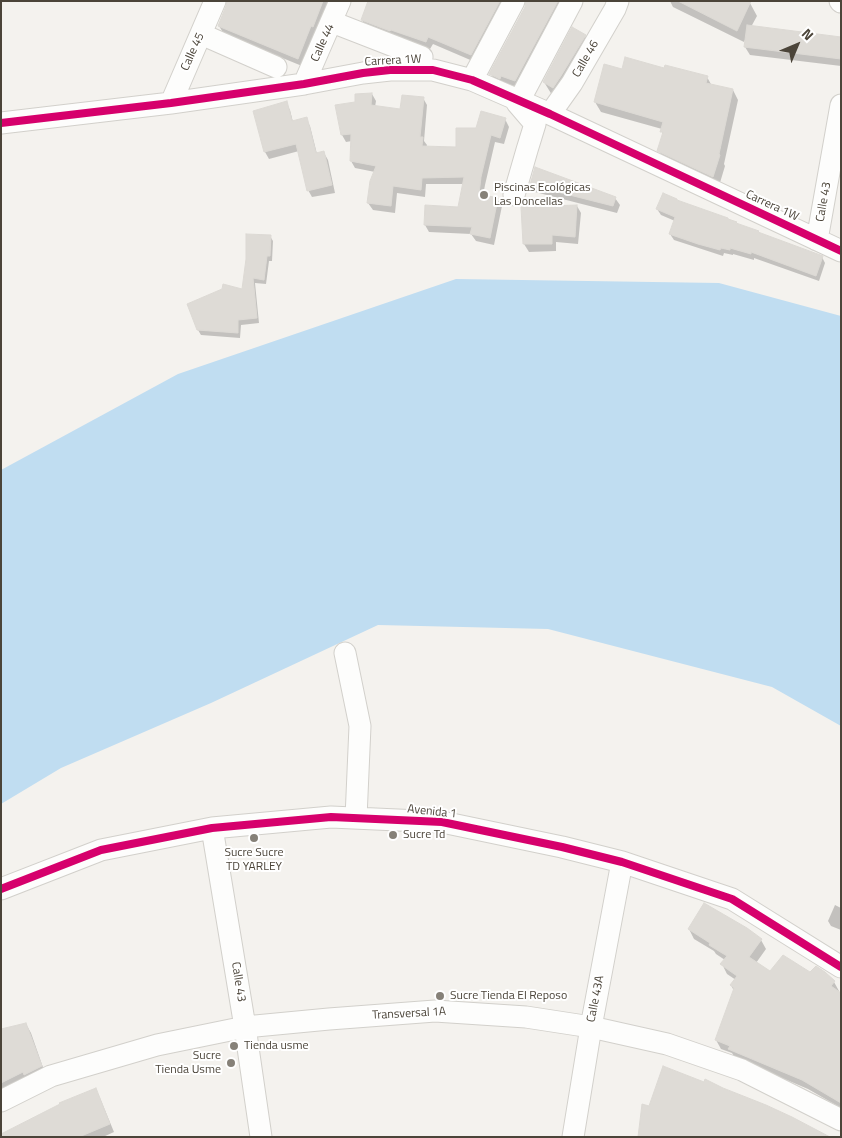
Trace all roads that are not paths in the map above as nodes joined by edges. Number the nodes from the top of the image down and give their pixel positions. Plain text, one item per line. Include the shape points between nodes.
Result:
1 (215, 1) edge
2 (340, 1) edge
3 (514, 1) edge
4 (572, 1) edge
5 (618, 1) edge
6 (332, 22) junction
7 (201, 34) junction
8 (422, 57) dead end
9 (276, 67) dead end
10 (472, 80) junction
11 (304, 84) junction
12 (516, 100) junction
13 (171, 102) junction
14 (841, 105) edge
15 (550, 114) junction
16 (1, 123) edge
17 (514, 195) dead end
18 (817, 240) junction
19 (841, 251) edge
20 (344, 653) dead end
21 (356, 818) junction
22 (212, 828) junction
23 (622, 862) junction
24 (1, 889) edge
25 (841, 967) edge
26 (246, 1027) junction
27 (591, 1027) junction
28 (1, 1101) edge
29 (841, 1120) edge
30 (261, 1137) edge
31 (573, 1137) edge

1 - 7 street, Calle 45
2 - 6 street, Calle 44
3 - 10 street
4 - 12 street
5 - 15 street, Calle 46 via 572,83
6 - 8 street
6 - 11 street, Calle 44
7 - 9 street
7 - 13 street, Calle 45
10 - 11 street, Carrera 1W via 433,70 390,70
10 - 12 street, Carrera 1W
11 - 13 street, Carrera 1W
12 - 15 street, Carrera 1W
12 - 17 street via 536,124
13 - 16 street, Carrera 1W
14 - 18 street, Calle 43
15 - 18 street, Carrera 1W
18 - 19 street, Carrera 1W
20 - 21 street via 360,726
21 - 22 street, Avenida 1 via 331,817
21 - 23 street, Avenida 1 via 442,822
22 - 24 street, Avenida 1 via 102,850
22 - 26 street, Calle 43
23 - 25 street, Avenida 1 via 732,899
23 - 27 street, Calle 43A
26 - 27 street, Transversal 1A via 435,1011
26 - 28 street, Transversal 1A via 157,1044 51,1076
26 - 30 street, Calle 43
27 - 29 street, Transversal 1A via 667,1044 742,1070
27 - 31 street, Calle 43A

